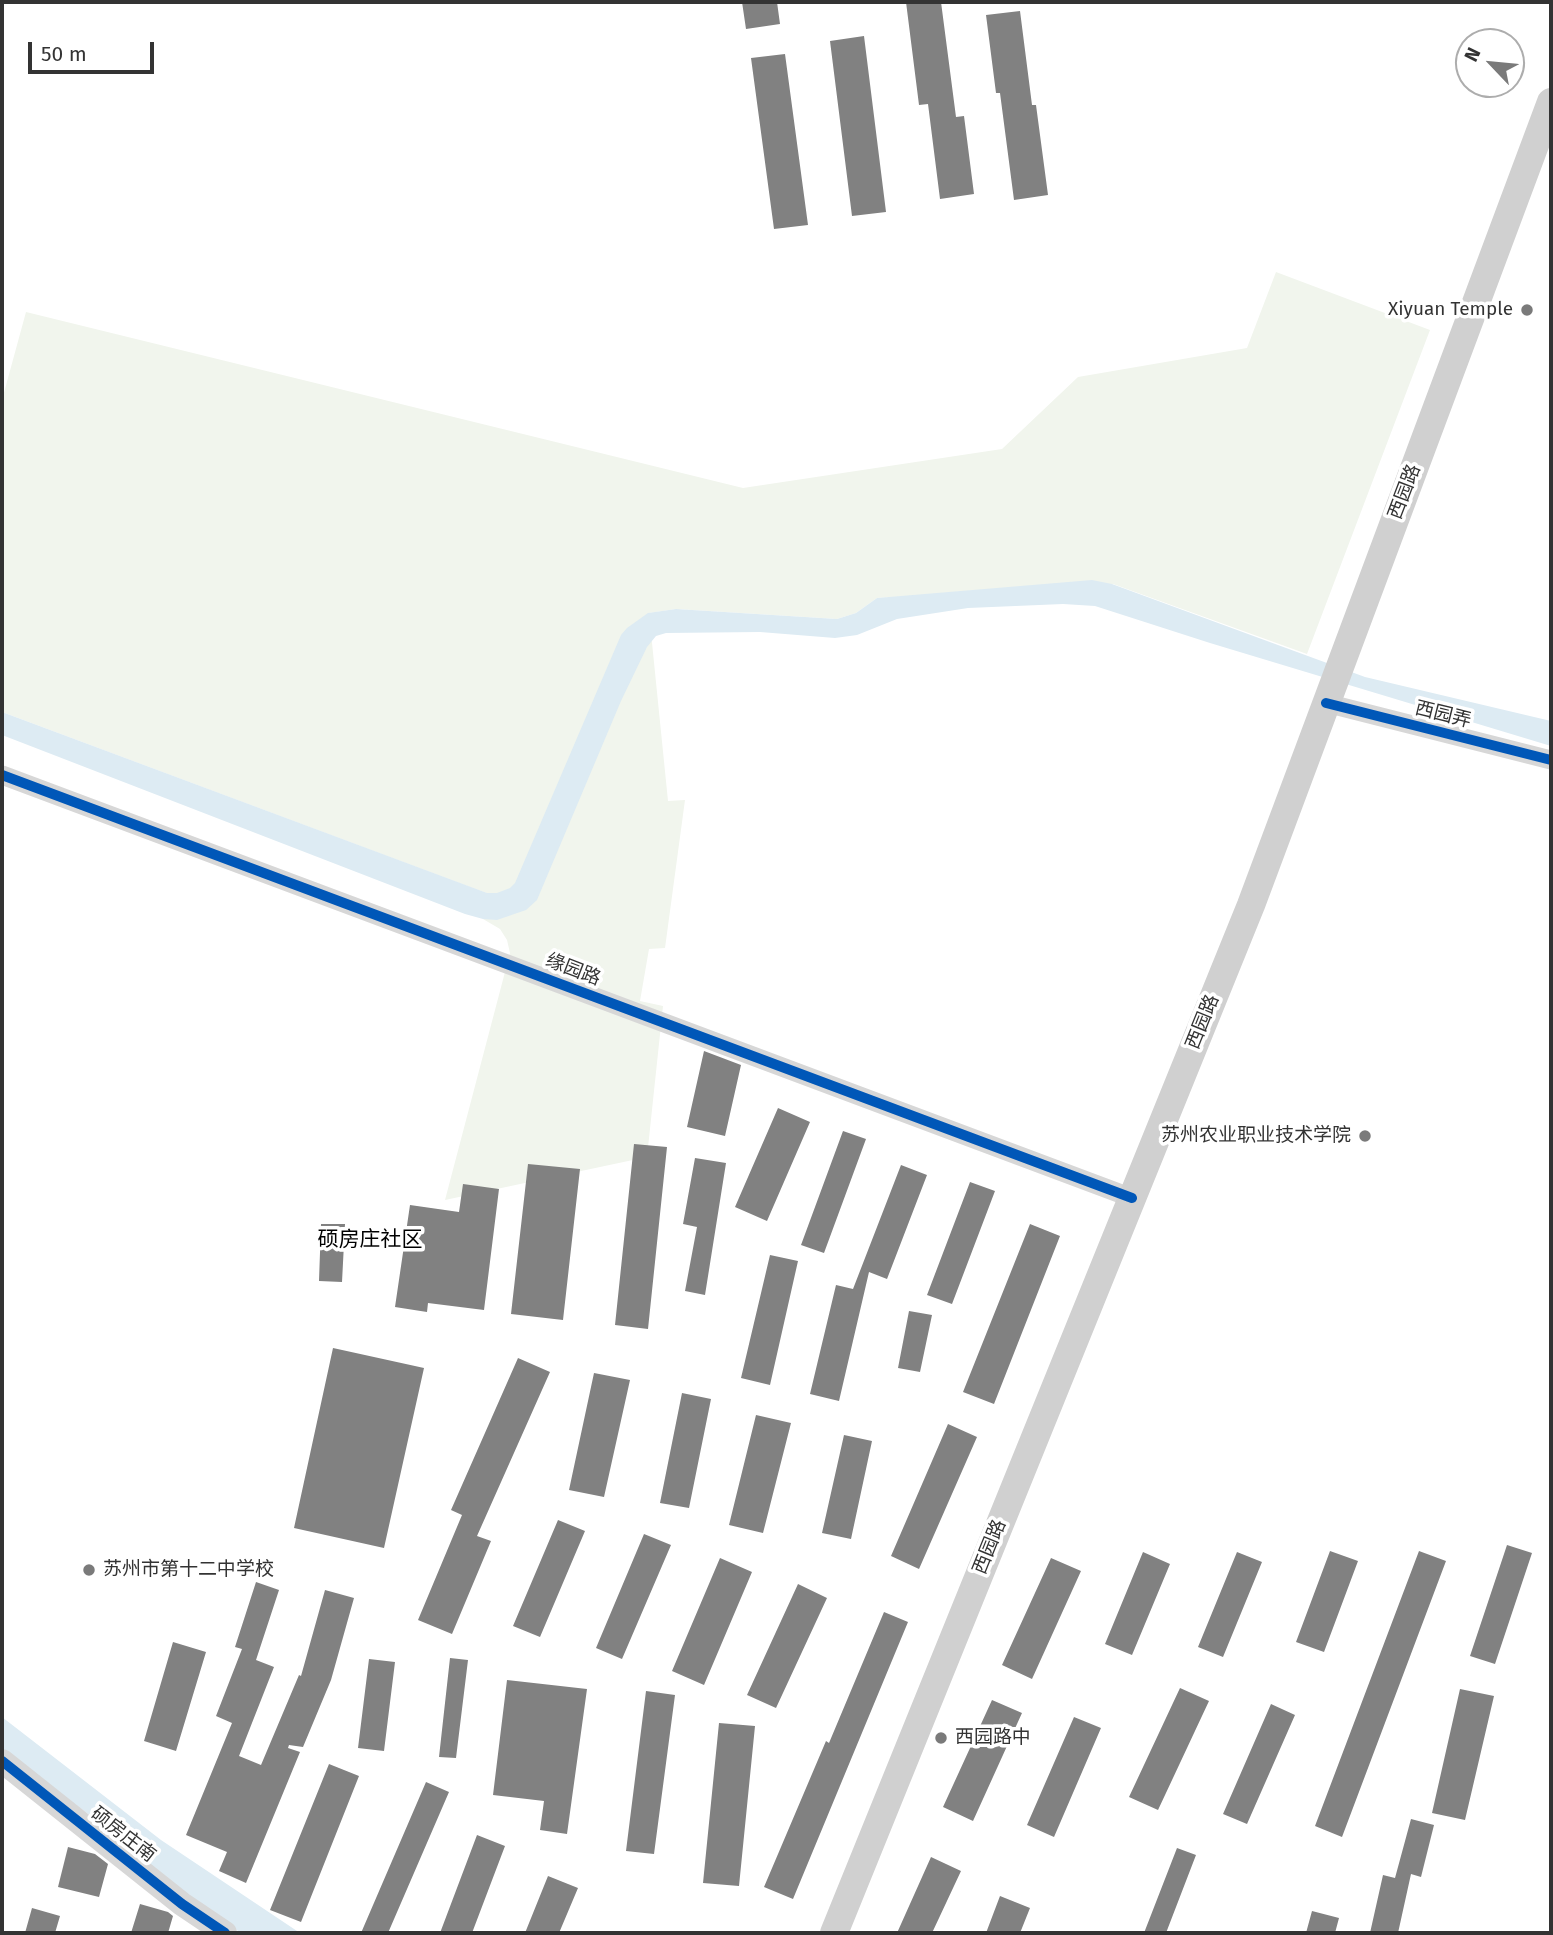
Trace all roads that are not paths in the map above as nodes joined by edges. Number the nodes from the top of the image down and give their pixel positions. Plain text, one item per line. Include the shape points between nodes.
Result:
1 (1551, 102) edge
2 (1334, 681) junction
3 (1551, 760) edge
4 (2, 775) edge
5 (1132, 1198) junction
6 (2, 1761) edge
7 (225, 1933) edge
8 (834, 1933) edge

1 - 2 main road, 西园路
2 - 3 street, 西园弄
2 - 5 main road, 西园路 via 1251,905
4 - 5 street, 缘园路
5 - 8 main road, 西园路
6 - 7 street, 硕房庄南

